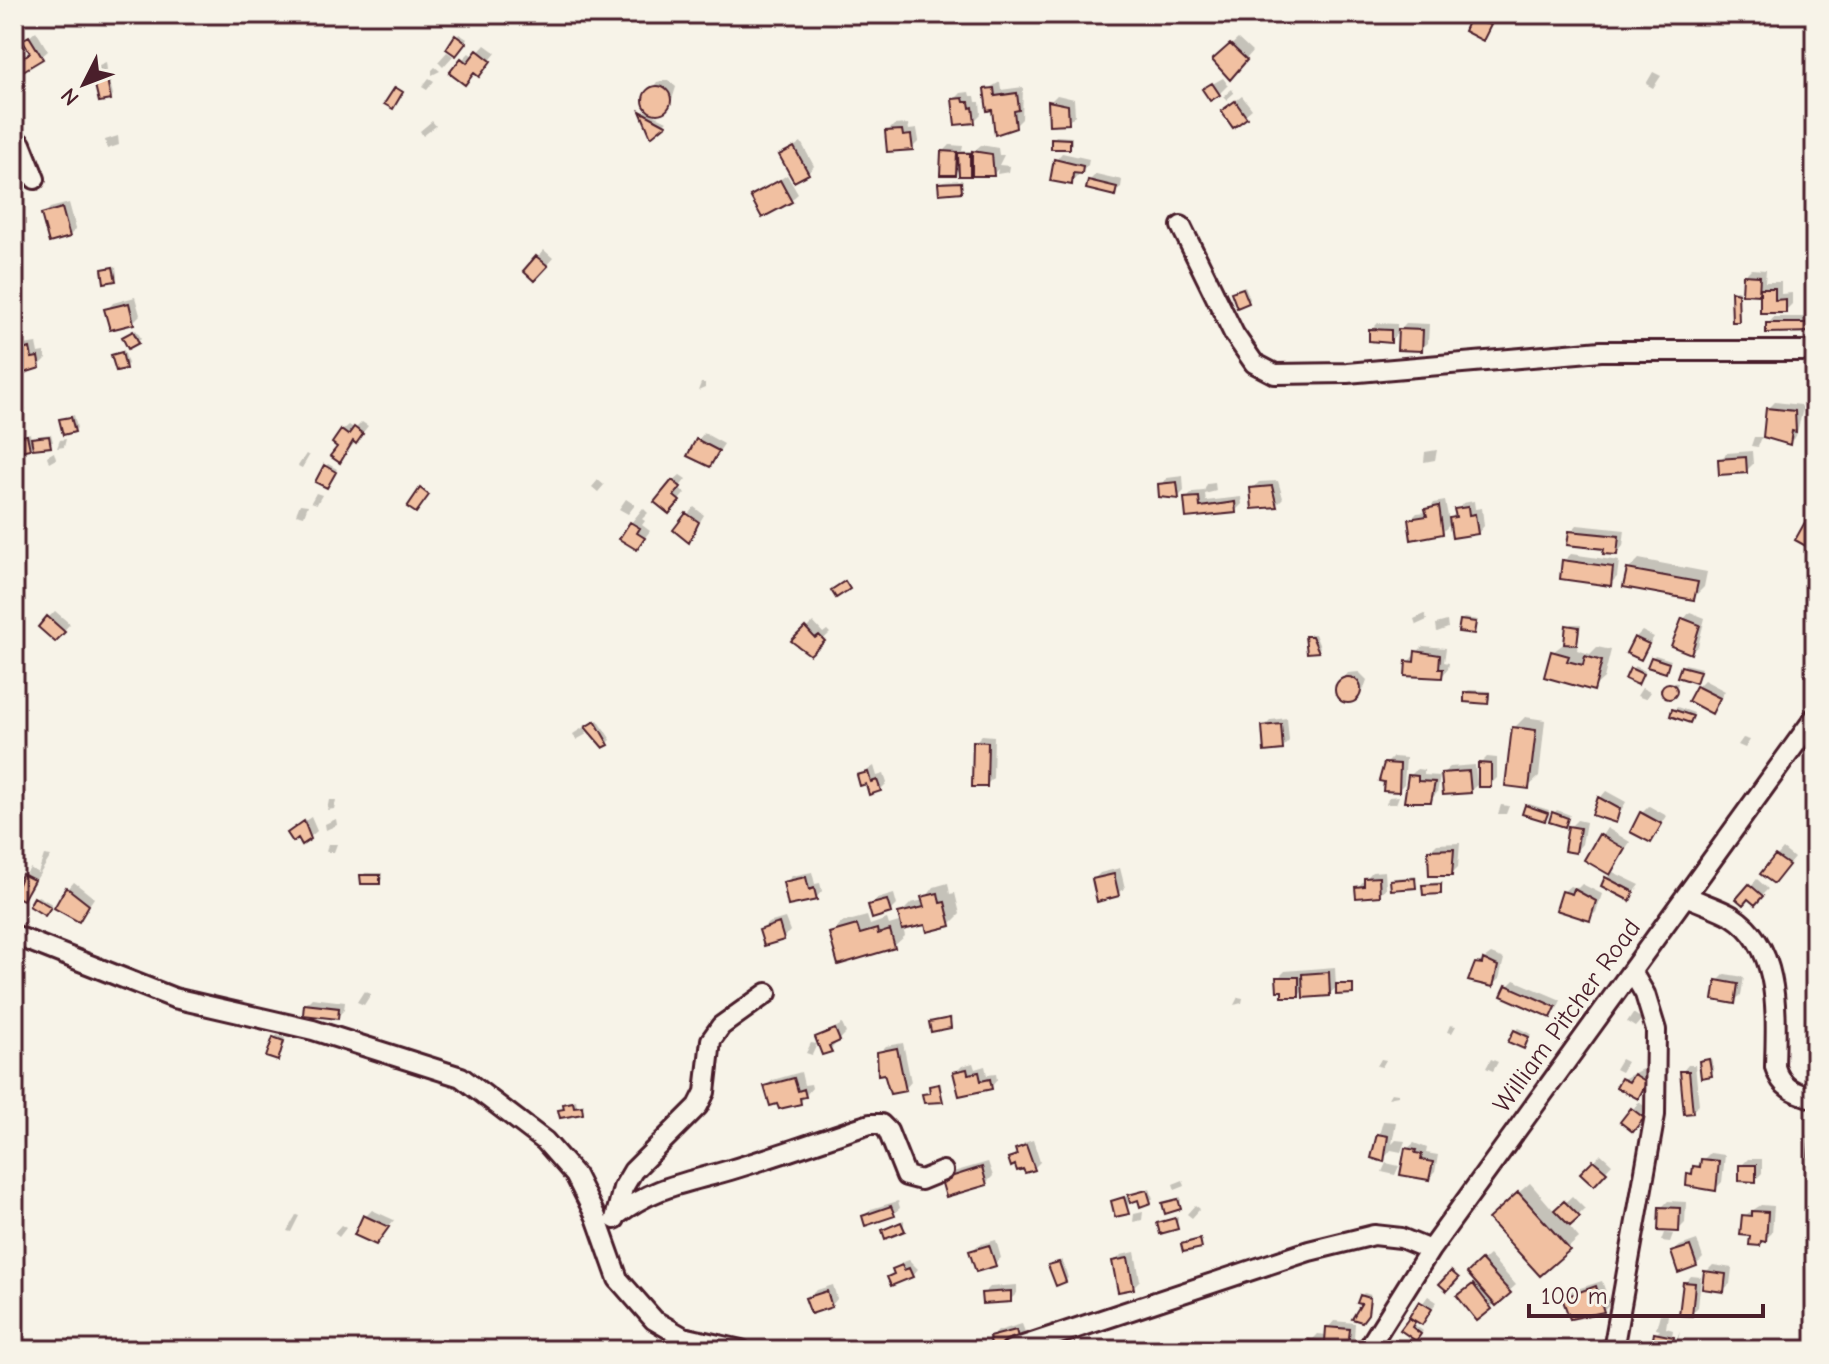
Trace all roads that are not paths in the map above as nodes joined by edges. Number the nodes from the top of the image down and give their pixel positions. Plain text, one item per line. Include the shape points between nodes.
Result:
1 (14, 138) edge
2 (35, 179) dead end
3 (1181, 226) dead end
4 (1815, 351) edge
5 (1815, 717) edge
6 (1686, 896) junction
7 (14, 935) edge
8 (1632, 972) junction
9 (767, 993) dead end
10 (1815, 1099) edge
11 (943, 1171) dead end
12 (617, 1215) junction
13 (601, 1237) junction
14 (1430, 1250) junction
15 (1617, 1345) edge
16 (741, 1350) edge
17 (1011, 1350) edge
18 (1367, 1350) edge

1 - 2 street
3 - 4 street via 1234,334 1254,363 1275,374 1347,373 1601,351
5 - 6 street, William Pitcher Road
6 - 8 street, William Pitcher Road
6 - 10 street via 1732,916 1766,953 1779,1080 1790,1091
7 - 13 street via 174,998 313,1030 461,1077 555,1152 575,1175
8 - 14 street, William Pitcher Road
8 - 15 street via 1656,1030 1655,1115
9 - 12 street via 721,1026 711,1040 705,1092 698,1106 633,1171
11 - 12 street via 921,1180 906,1176 888,1131 870,1124 728,1171 677,1182
12 - 13 street
13 - 16 street via 618,1279 654,1320 683,1337
14 - 17 street via 1401,1238 1374,1235 1309,1251
14 - 18 street, William Pitcher Road

